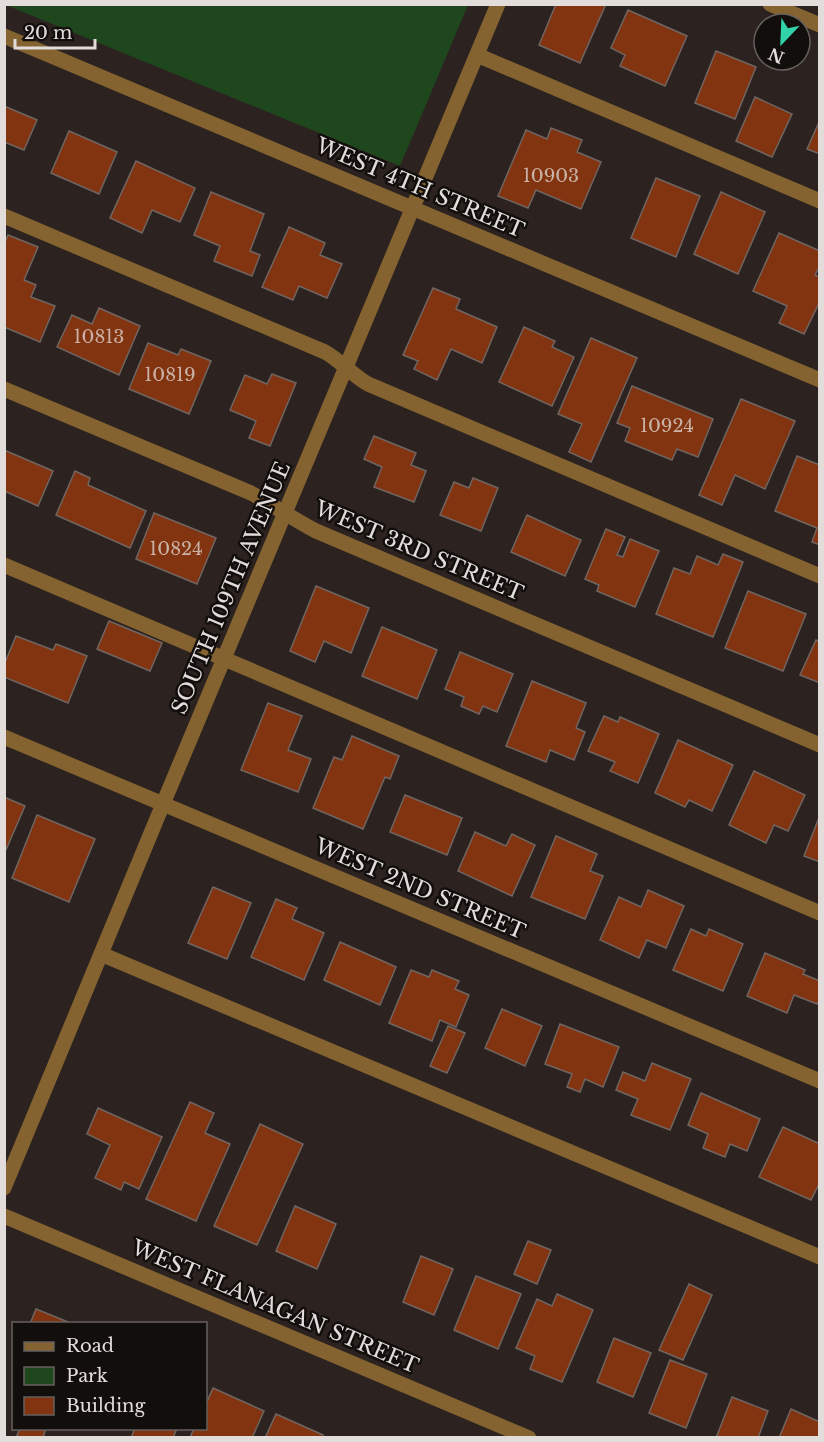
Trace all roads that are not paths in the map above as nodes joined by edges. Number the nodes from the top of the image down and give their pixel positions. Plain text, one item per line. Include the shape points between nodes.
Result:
1 (498, 4) edge
2 (770, 4) edge
3 (819, 25) edge
4 (4, 36) edge
5 (477, 55) junction
6 (819, 201) edge
7 (413, 208) junction
8 (4, 216) edge
9 (346, 367) junction
10 (819, 380) edge
11 (4, 389) edge
12 (284, 513) junction
13 (4, 565) edge
14 (819, 576) edge
15 (224, 659) junction
16 (4, 737) edge
17 (819, 745) edge
18 (163, 804) junction
19 (819, 913) edge
20 (101, 954) junction
21 (819, 1081) edge
22 (4, 1188) edge
23 (4, 1216) edge
24 (819, 1257) edge
25 (529, 1437) edge

1 - 5 street, SOUTH 109TH AVENUE
2 - 3 street
4 - 7 street, WEST 4TH STREET
5 - 6 street
5 - 7 street, SOUTH 109TH AVENUE
7 - 9 street, SOUTH 109TH AVENUE
7 - 10 street, WEST 4TH STREET
8 - 9 street via 325,352
9 - 12 street, SOUTH 109TH AVENUE
9 - 14 street via 368,384
11 - 12 street, WEST 3RD STREET via 251,493
12 - 15 street, SOUTH 109TH AVENUE
12 - 17 street, WEST 3RD STREET via 316,531
13 - 15 street
15 - 18 street, SOUTH 109TH AVENUE
15 - 19 street
16 - 18 street, WEST 2ND STREET
18 - 20 street, SOUTH 109TH AVENUE
18 - 21 street, WEST 2ND STREET
20 - 22 street, SOUTH 109TH AVENUE
20 - 24 street
23 - 25 street, WEST FLANAGAN STREET

